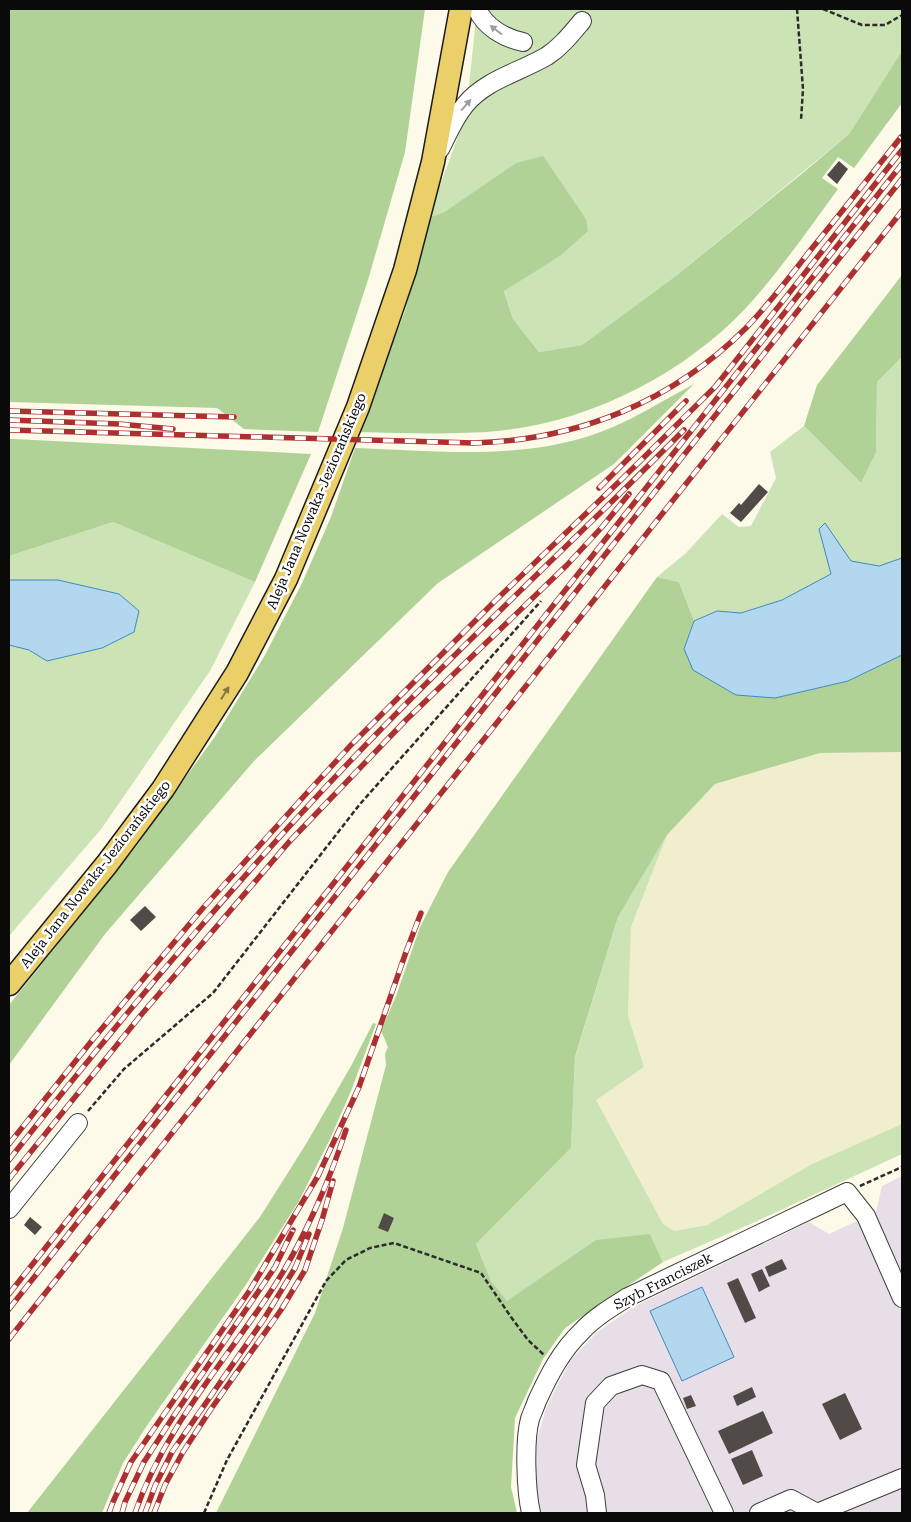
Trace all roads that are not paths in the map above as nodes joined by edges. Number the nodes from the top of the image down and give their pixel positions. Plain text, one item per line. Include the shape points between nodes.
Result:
1 (446, 9) edge
2 (461, 9) edge
3 (477, 9) edge
4 (582, 21) dead end
5 (523, 42) dead end
6 (433, 162) junction
7 (9, 962) edge
8 (9, 984) edge
9 (78, 1122) road end
10 (9, 1209) edge
11 (902, 1298) edge
12 (902, 1478) edge
13 (531, 1513) edge
14 (597, 1513) edge
15 (724, 1513) edge
16 (759, 1513) edge

1 - 7 main road, Aleja Jana Nowaka-Jeziorańskiego via 425,127 393,260 344,405 272,573 224,666 151,781 95,858
2 - 6 main road, Aleja Jana Nowaka-Jeziorańskiego
5 -> 3 street via 505,37 492,28
6 -> 4 street via 465,105 490,85 557,48
8 -> 6 main road, Aleja Jana Nowaka-Jeziorańskiego via 107,864 162,789 237,673 286,579 358,407 405,270
9 - 10 street
11 - 13 street, Szyb Franciszek via 866,1216 847,1192 628,1297 583,1329 556,1363 530,1419 526,1455
12 - 16 street via 817,1513 791,1500
14 - 15 street via 586,1465 595,1403 611,1386 642,1375 661,1381

